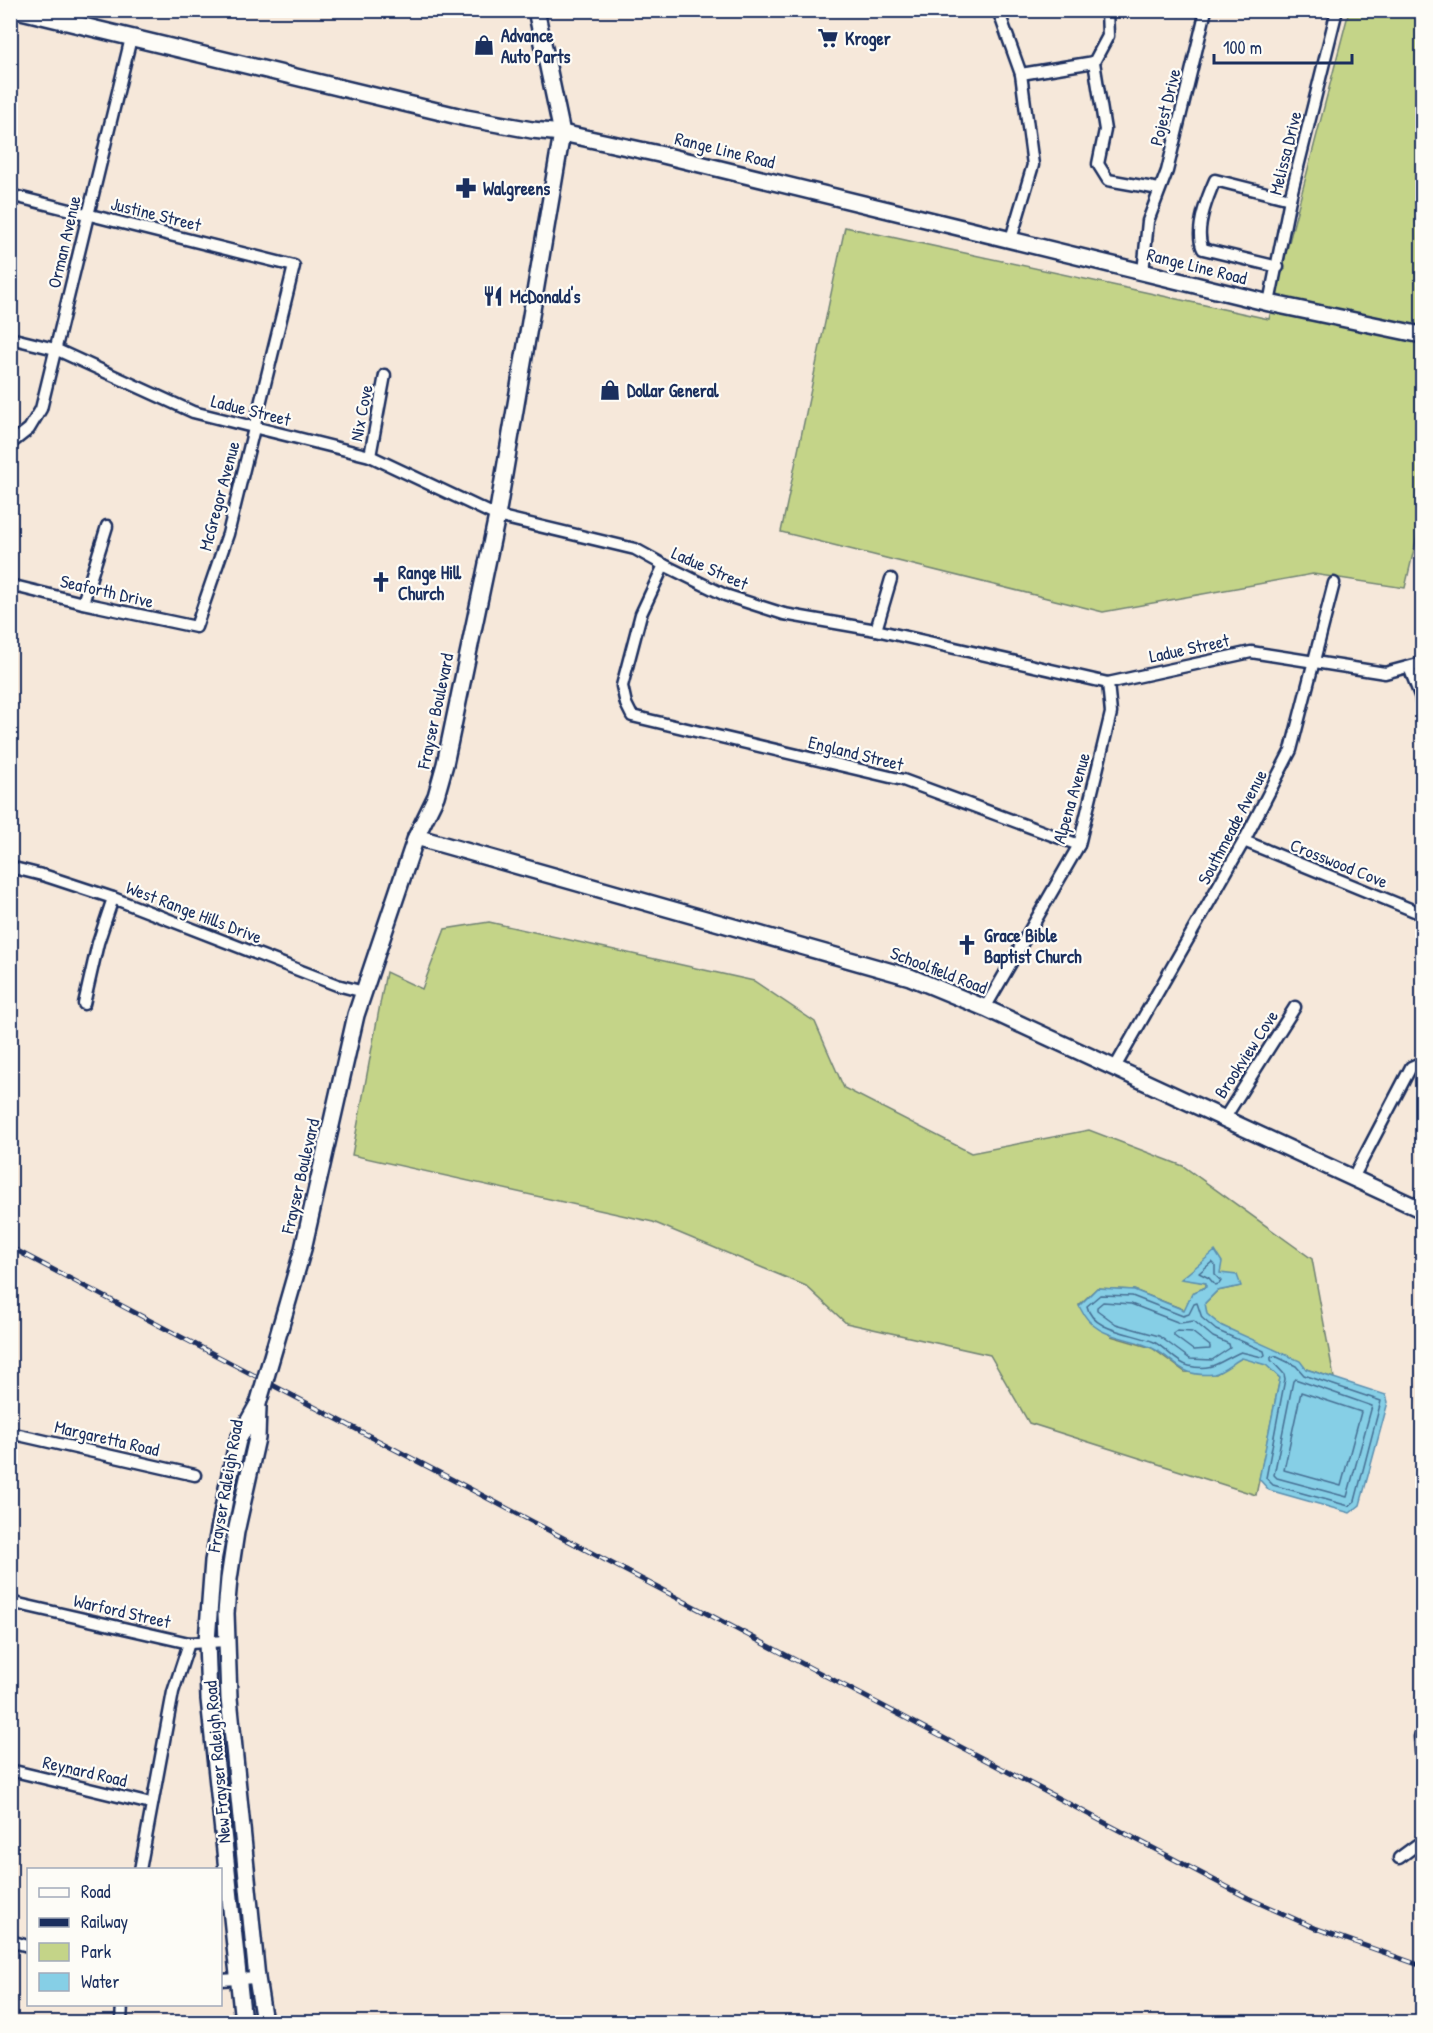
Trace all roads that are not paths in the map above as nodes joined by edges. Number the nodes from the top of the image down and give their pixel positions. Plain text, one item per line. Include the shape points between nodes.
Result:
1 (18, 10) edge
2 (536, 10) edge
3 (998, 10) edge
4 (1107, 10) edge
5 (1206, 10) edge
6 (1336, 10) edge
7 (131, 38) junction
8 (1094, 62) junction
9 (1021, 74) junction
10 (562, 133) junction
11 (1159, 189) junction
12 (10, 195) edge
13 (1290, 199) junction
14 (87, 214) junction
15 (1011, 239) junction
16 (294, 266) joint
17 (1278, 267) junction
18 (1143, 273) junction
19 (1269, 303) junction
20 (1422, 335) edge
21 (10, 338) edge
22 (55, 349) junction
23 (385, 375) dead end
24 (255, 428) junction
25 (10, 444) edge
26 (370, 456) junction
27 (497, 516) junction
28 (107, 526) dead end
29 (664, 566) junction
30 (891, 579) dead end
31 (1334, 583) dead end
32 (10, 585) edge
33 (83, 603) junction
34 (196, 627) joint
35 (876, 630) junction
36 (1313, 662) junction
37 (1422, 663) edge
38 (1409, 667) junction
39 (1108, 683) junction
40 (1422, 713) edge
41 (416, 837) junction
42 (1244, 841) junction
43 (1079, 845) junction
44 (10, 867) edge
45 (113, 898) junction
46 (1422, 914) edge
47 (364, 992) junction
48 (84, 1004) dead end
49 (1295, 1007) dead end
50 (985, 1008) junction
51 (1422, 1062) edge
52 (1114, 1069) junction
53 (1224, 1119) junction
54 (1353, 1178) junction
55 (1422, 1210) edge
56 (258, 1404) junction
57 (10, 1433) edge
58 (195, 1475) dead end
59 (10, 1602) edge
60 (207, 1641) junction
61 (227, 1641) junction
62 (189, 1643) junction
63 (1422, 1729) edge
64 (1422, 1762) edge
65 (10, 1770) edge
66 (151, 1804) junction
67 (1422, 1841) edge
68 (1399, 1858) dead end
69 (140, 1868) edge
70 (10, 1941) edge
71 (27, 1946) edge
72 (257, 1978) junction
73 (222, 1980) edge
74 (238, 1980) junction
75 (122, 2006) edge
76 (122, 2022) edge
77 (243, 2022) edge
78 (264, 2022) edge

1 - 7 main road, Range Line Road
2 - 10 main road, Frayser Boulevard
3 - 9 street
4 - 8 street via 1108,36
5 - 11 street, Pojest Drive via 1167,171
6 - 13 street, Melissa Drive
7 - 10 main road, Range Line Road via 466,118
7 - 14 street, Orman Avenue
8 - 9 street
8 - 11 street via 1105,130 1098,164 1108,180
9 - 15 street via 1033,165
10 - 15 main road, Range Line Road
10 - 27 main road, Frayser Boulevard
11 - 18 street, Pojest Drive via 1146,229
12 - 14 street, Justine Street
13 - 17 street, Melissa Drive
13 - 17 street via 1215,180 1205,202 1199,242 1203,249
14 - 16 street, Justine Street
14 - 22 street, Orman Avenue
15 - 18 main road, Range Line Road
16 - 24 street, McGregor Avenue
17 - 19 street, Melissa Drive
18 - 19 main road, Range Line Road
19 - 20 main road, Range Line Road
21 - 22 street, Ladue Street
22 - 24 street, Ladue Street via 193,412
22 - 25 street, Orman Avenue via 40,409 29,429
23 - 26 street, Nix Cove
24 - 26 street, Ladue Street
24 - 34 street, McGregor Avenue via 228,534
26 - 27 street, Ladue Street
27 - 29 street, Ladue Street via 635,549
27 - 41 main road, Frayser Boulevard via 445,764 436,796
28 - 33 street
29 - 35 street, Ladue Street via 725,595 784,614
29 - 43 street, England Street via 642,614 622,686 632,716 903,780
30 - 35 street
31 - 36 street, Southmeade Avenue
32 - 33 street, Seaforth Drive
33 - 34 street, Seaforth Drive
35 - 39 street, Ladue Street
36 - 38 street, Ladue Street via 1385,673
36 - 39 street, Ladue Street via 1251,652
36 - 42 street, Southmeade Avenue via 1292,750
37 - 38 street, Ladue Street
38 - 40 street via 1421,698
39 - 43 street, Alpena Avenue via 1111,712
41 - 47 main road, Frayser Boulevard
41 - 50 main road, Schoolfield Road via 910,977
42 - 46 street, Crosswood Cove
42 - 52 street, Southmeade Avenue
43 - 50 street, Alpena Avenue
44 - 45 street, West Range Hills Drive
45 - 47 street, West Range Hills Drive
45 - 48 street
47 - 56 main road, Frayser Boulevard, bridge via 303,1249
49 - 53 street, Brookview Cove
50 - 52 main road, Schoolfield Road
51 - 54 street via 1411,1067
52 - 53 main road, Schoolfield Road
53 - 54 main road, Schoolfield Road
54 - 55 main road, Schoolfield Road
56 - 60 main road, Frayser Raleigh Road via 238,1440 228,1483 213,1561
56 - 61 main road, Frayser Raleigh Road via 257,1438 228,1579
57 - 58 street, Margaretta Road
59 - 62 street, Warford Street
60 - 61 street, Warford Street
60 - 62 street, Warford Street
60 - 74 main road, New Frayser Raleigh Road via 209,1699
61 - 72 main road, New Frayser Raleigh Road via 229,1698
62 - 66 street via 173,1692
63 - 64 street
65 - 66 street, Reynard Road
66 - 69 street
67 - 68 street
70 - 71 street
72 - 74 street
72 - 78 main road, New Frayser Raleigh Road
73 - 74 street
74 - 77 main road, New Frayser Raleigh Road
75 - 76 street

